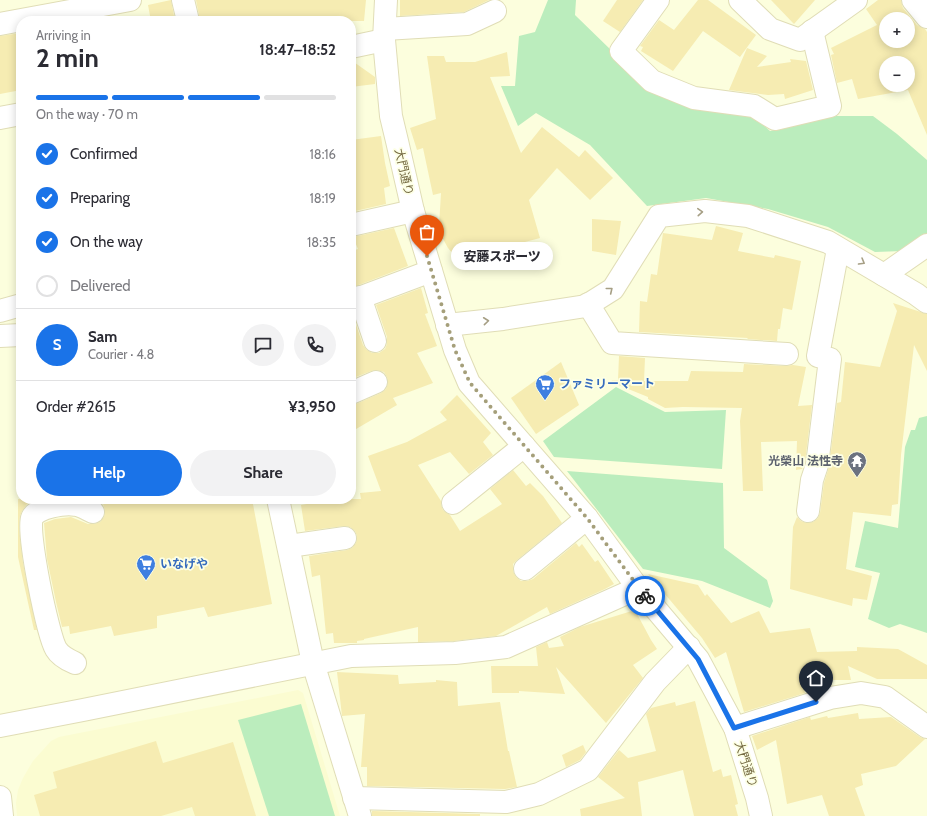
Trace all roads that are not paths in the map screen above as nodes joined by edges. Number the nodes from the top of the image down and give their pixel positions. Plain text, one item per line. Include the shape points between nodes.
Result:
1 (130, 0) edge
2 (183, 0) edge
3 (386, 0) edge
4 (658, 0) edge
5 (740, 0) edge
6 (856, 0) edge
7 (913, 0) edge
8 (495, 11) dead end
9 (43, 16) edge
10 (187, 16) edge
11 (927, 17) edge
12 (16, 21) edge
13 (0, 24) edge
14 (812, 31) junction
15 (385, 35) junction
16 (356, 45) edge
17 (16, 115) edge
18 (0, 118) edge
19 (413, 211) junction
20 (356, 224) edge
21 (927, 245) edge
22 (838, 249) junction
23 (431, 271) junction
24 (884, 275) junction
25 (356, 299) edge
26 (927, 302) edge
27 (588, 304) junction
28 (16, 306) edge
29 (0, 311) edge
30 (447, 325) junction
31 (16, 335) edge
32 (0, 336) edge
33 (375, 341) dead end
34 (787, 354) dead end
35 (376, 382) dead end
36 (356, 391) edge
37 (524, 446) junction
38 (453, 503) dead end
39 (279, 504) edge
40 (808, 511) dead end
41 (93, 512) dead end
42 (587, 518) junction
43 (345, 538) dead end
44 (289, 546) junction
45 (525, 569) dead end
46 (638, 588) junction
47 (689, 647) junction
48 (75, 663) dead end
49 (313, 663) junction
50 (0, 726) edge
51 (927, 727) edge
52 (734, 728) junction
53 (0, 797) edge
54 (357, 807) edge
55 (2, 816) edge
56 (761, 816) edge

1 - 9 street
2 - 10 street
3 - 15 street, 大門通り
4 - 14 street via 621,51 652,81 694,98 754,106 775,120 830,106
5 - 14 street via 770,29 800,40
6 - 14 street
7 - 11 street
8 - 15 street via 467,24
12 - 13 street
15 - 16 street
15 - 19 street, 大門通り via 392,116
17 - 18 street
19 - 20 street
19 - 23 street, 大門通り
21 - 24 street
22 -> 24 street
27 -> 22 street via 613,289 659,216 705,211 748,216 828,242
22 - 40 street via 818,356 830,359 818,458
23 - 25 street
23 - 30 street, 大門通り
24 - 26 street
25 - 33 street
30 -> 27 street via 503,319
27 - 34 street via 612,343
28 - 29 street
30 - 37 street, 大門通り via 470,383
31 - 32 street
35 - 36 street
37 - 38 street
37 - 42 street, 大門通り
39 - 44 street
41 - 48 street via 77,505 66,505 41,509 31,519 33,555 50,634 62,656
42 - 45 street
42 - 46 street, 大門通り
43 - 44 street
44 - 49 street
46 - 47 street, 大門通り
46 - 49 street via 506,647 455,653 351,656
47 - 52 street, 大門通り via 698,659
47 - 54 street via 655,682 588,770 539,794 506,802
49 - 50 street
49 - 54 street
51 - 52 street via 885,698 861,693 830,698
52 - 56 street, 大門通り
53 - 55 street

